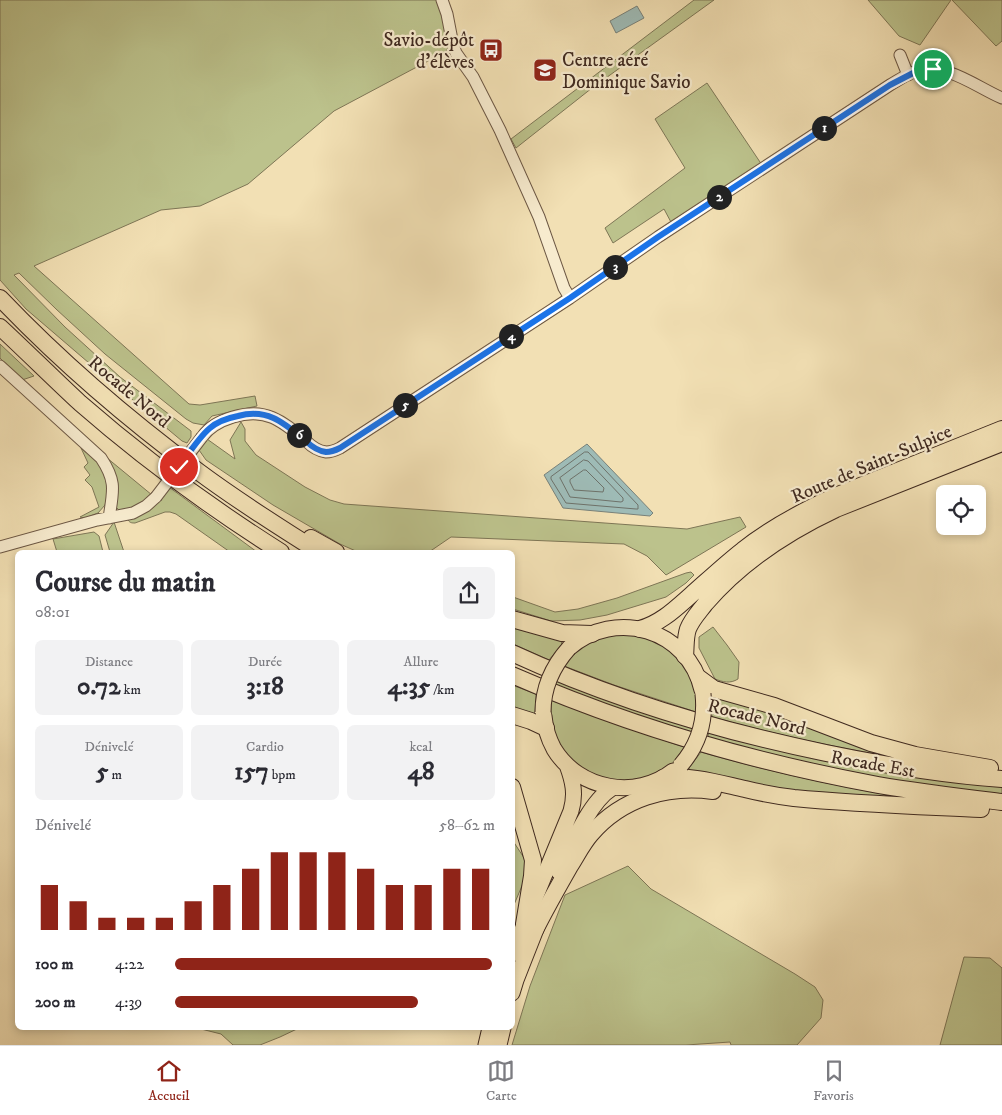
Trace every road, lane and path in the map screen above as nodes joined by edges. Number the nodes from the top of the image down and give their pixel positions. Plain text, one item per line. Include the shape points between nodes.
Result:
1 (442, 0) edge
2 (900, 55) dead end
3 (908, 75) junction
4 (1002, 98) edge
5 (0, 298) edge
6 (570, 298) junction
7 (0, 327) edge
8 (0, 366) edge
9 (1002, 429) edge
10 (1002, 443) edge
11 (167, 448) junction
12 (188, 489) junction
13 (108, 518) junction
14 (0, 548) edge
15 (267, 550) edge
16 (278, 550) edge
17 (316, 550) edge
18 (332, 550) edge
19 (515, 620) edge
20 (640, 629) junction
21 (592, 634) junction
22 (515, 654) edge
23 (685, 656) junction
24 (515, 676) edge
25 (701, 686) junction
26 (515, 716) edge
27 (546, 728) junction
28 (567, 764) junction
29 (1002, 770) edge
30 (663, 778) junction
31 (1002, 779) edge
32 (612, 788) junction
33 (515, 797) edge
34 (794, 798) junction
35 (1002, 802) edge
36 (1002, 810) edge
37 (529, 927) junction
38 (515, 949) edge
39 (515, 983) edge
40 (490, 1030) edge
41 (503, 1030) edge
42 (486, 1045) edge
43 (499, 1045) edge

1 - 6 street via 456,53 473,77 500,130 539,217
2 - 3 street
3 - 4 street via 917,71 940,70
3 - 6 street
5 - 11 highway, Rocade Nord via 92,386
6 - 13 street, bridge via 332,451 325,452 309,444 283,423 267,415 249,413 222,421 210,428 146,506
7 - 12 highway via 80,402
8 - 13 street via 101,458 112,481
9 - 20 highway, Route de Saint-Sulpice via 807,510 744,549 668,615
10 - 23 highway, Route de Saint-Sulpice via 836,509 772,545 734,574 696,615 688,630
11 - 17 highway, Rocade Nord
11 - 18 highway
12 - 15 highway
12 - 16 highway
13 - 14 street
19 - 21 highway via 562,632
20 - 21 main road via 616,628
20 - 23 main road via 670,642
21 - 27 main road, bridge via 569,648 549,677 544,694
22 - 31 highway, Rocade Nord via 654,708 770,740 907,768
23 - 25 main road
24 - 35 highway, Rocade Est via 636,722 763,760 879,785
25 - 29 highway via 774,706 887,748
25 - 30 main road, bridge via 704,713 701,732 681,765
26 - 27 highway
27 - 28 main road via 555,749
28 - 32 main road via 588,780
28 - 37 main road via 574,787 572,811
30 - 32 main road via 640,787
30 - 34 highway via 700,778
32 - 37 main road via 598,800 581,828
33 - 37 highway via 533,860
34 - 36 highway
34 - 37 highway via 680,790 631,802 609,816 584,842
37 - 38 main road
37 - 39 main road
40 - 42 main road
41 - 43 main road

